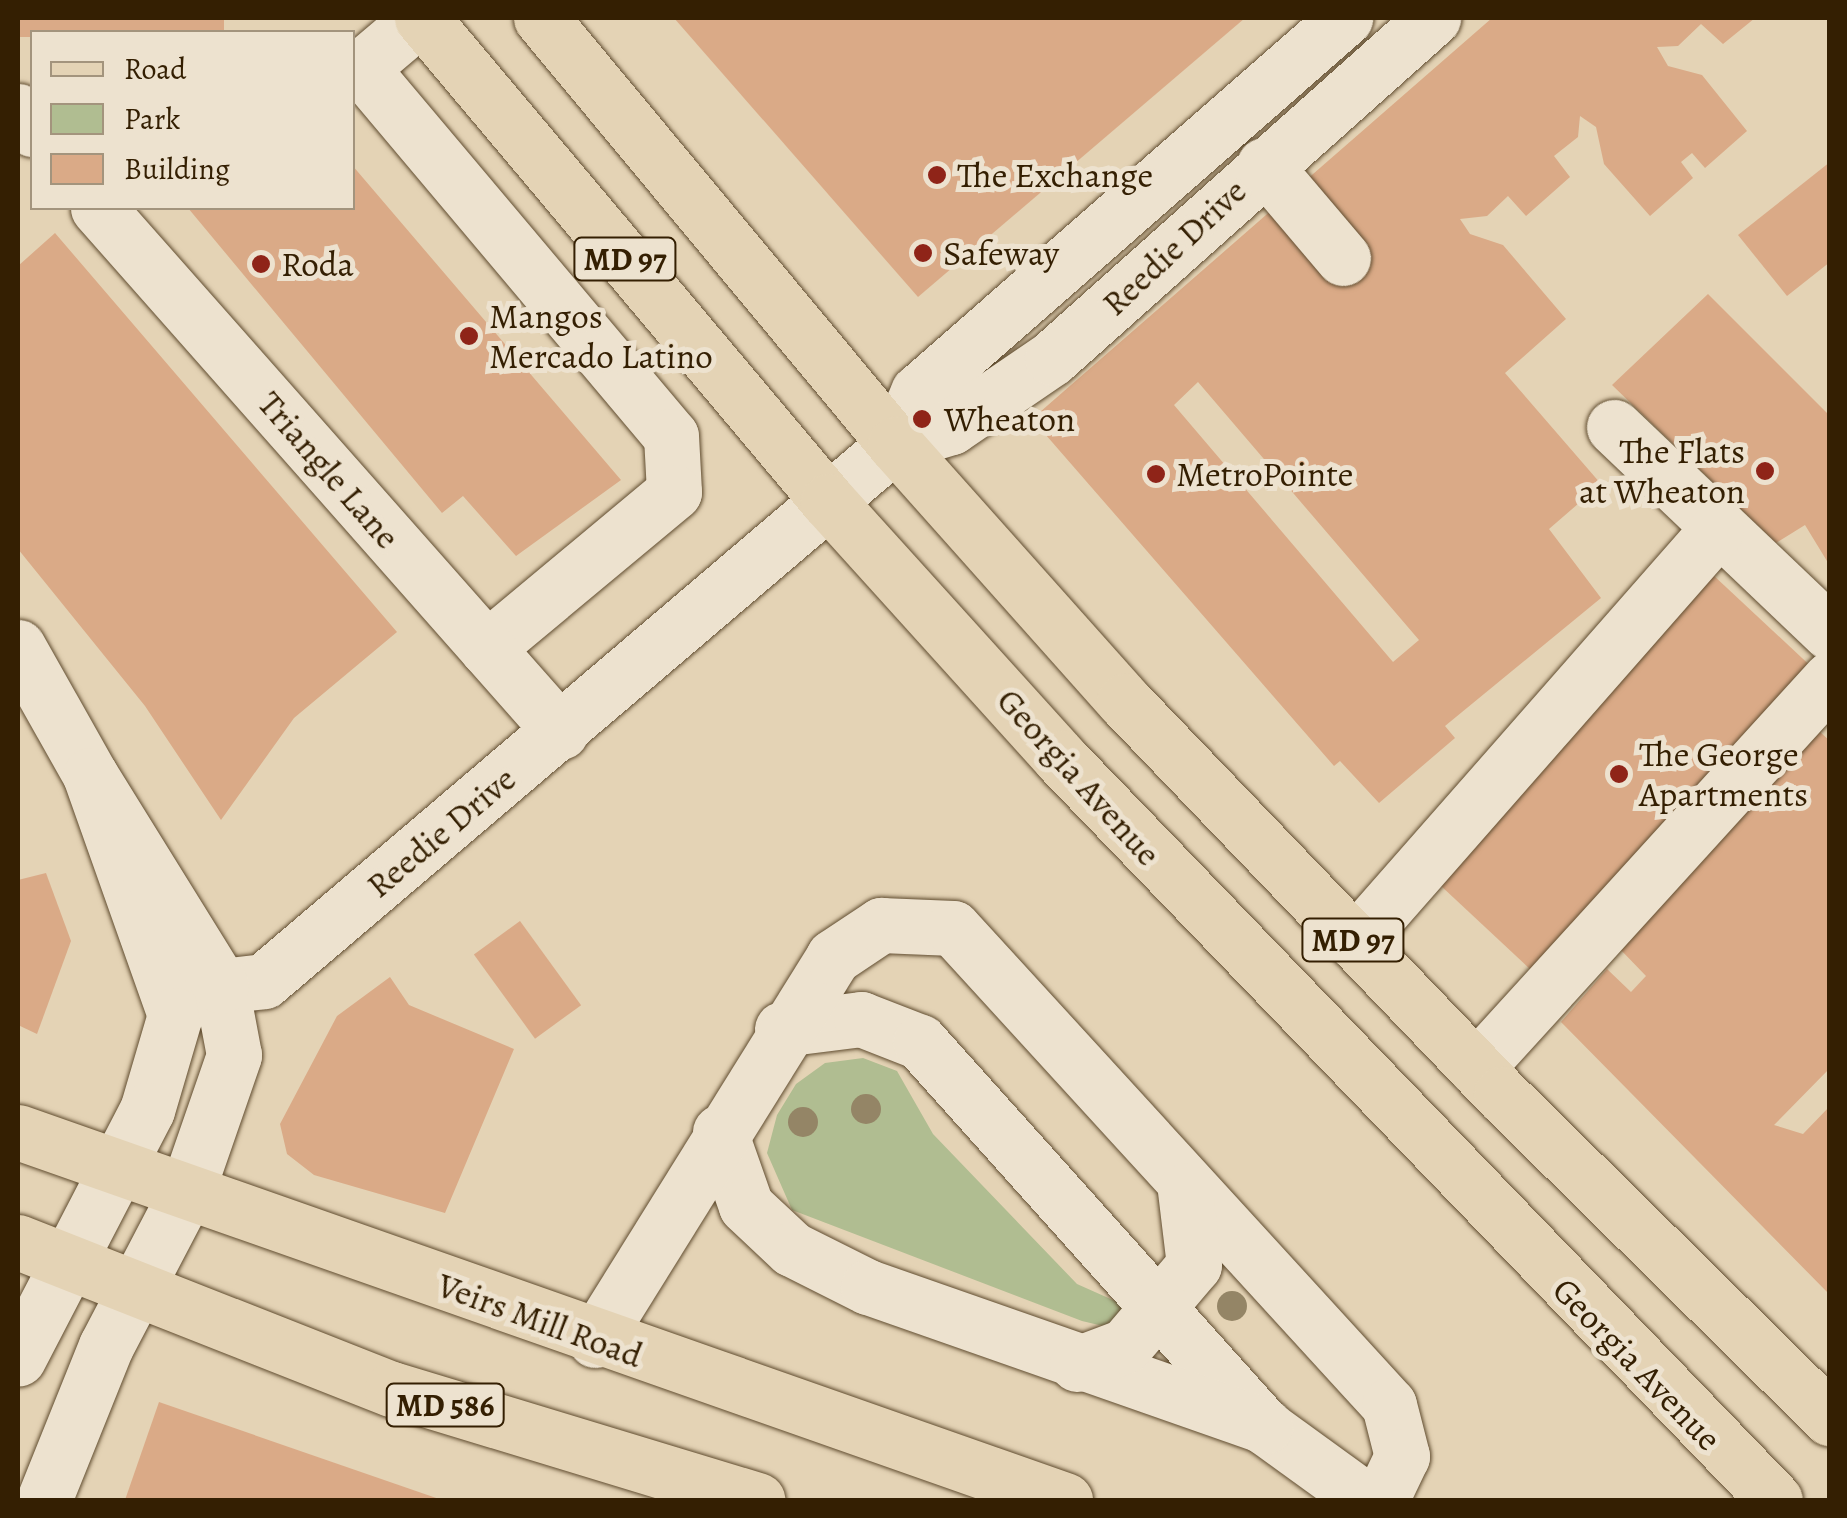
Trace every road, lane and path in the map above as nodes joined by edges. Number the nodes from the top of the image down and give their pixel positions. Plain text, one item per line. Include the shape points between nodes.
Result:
1 (421, 18) edge
2 (541, 18) edge
3 (1345, 18) edge
4 (1433, 18) edge
5 (1264, 164) junction
6 (100, 210) edge
7 (1343, 258) dead end
8 (1614, 427) dead end
9 (895, 444) junction
10 (828, 501) junction
11 (1716, 531) junction
12 (1830, 633) edge
13 (18, 647) edge
14 (486, 648) junction
15 (1830, 680) edge
16 (560, 732) junction
17 (90, 775) junction
18 (1355, 942) junction
19 (221, 986) junction
20 (782, 1029) junction
21 (1476, 1068) junction
22 (18, 1132) edge
23 (720, 1132) junction
24 (119, 1166) junction
25 (187, 1191) junction
26 (1184, 1191) junction
27 (18, 1242) edge
28 (68, 1264) junction
29 (139, 1290) junction
30 (1164, 1307) junction
31 (595, 1340) junction
32 (18, 1359) edge
33 (1077, 1364) junction
34 (1830, 1418) edge
35 (1265, 1426) junction
36 (1699, 1429) junction
37 (44, 1500) edge
38 (758, 1500) edge
39 (1065, 1500) edge
40 (1366, 1500) edge
41 (1381, 1500) edge
42 (1735, 1500) edge
43 (1775, 1500) edge

1 - 10 main road, Georgia Avenue / MD 97
1 - 14 street via 361,68 671,436 674,492
2 - 9 main road, MD 97
3 - 9 street, Reedie Drive via 918,392
4 - 5 street, Reedie Drive
5 - 7 street
5 - 9 street, Reedie Drive via 1052,358 951,427
6 - 14 street, Triangle Lane
8 - 11 street
9 - 10 street, Reedie Drive
9 - 18 main road, MD 97
10 - 16 street, Reedie Drive
10 - 36 main road, Georgia Avenue / MD 97 via 1268,983
11 - 12 street
11 - 18 street
13 - 17 street
14 - 16 street, Triangle Lane
15 - 21 street via 1772,763
16 - 19 street, Reedie Drive via 264,981
17 - 19 street
17 - 24 street via 175,1015 153,1095
18 - 21 main road, MD 97
19 - 25 street via 234,1055
20 - 23 street
20 - 26 street via 832,957 881,926 954,928
20 - 30 street via 861,1020 920,1042
21 - 34 main road, MD 97
22 - 24 main road, Veirs Mill Road
23 - 31 street
23 - 33 street via 746,1206 792,1249
24 - 25 main road, Veirs Mill Road
24 - 28 street
25 - 29 street
25 - 31 main road, Veirs Mill Road
26 - 30 street via 1194,1265
26 - 41 street via 1389,1405 1402,1456
27 - 28 main road, MD 586
28 - 29 main road, MD 586
28 - 32 street
29 - 37 street
29 - 38 main road, MD 586 via 392,1389
30 - 33 street via 1125,1346
30 - 35 street
31 - 39 main road, Veirs Mill Road
33 - 35 street
35 - 40 street
36 - 42 main road
36 - 43 main road, Georgia Avenue / MD 97

